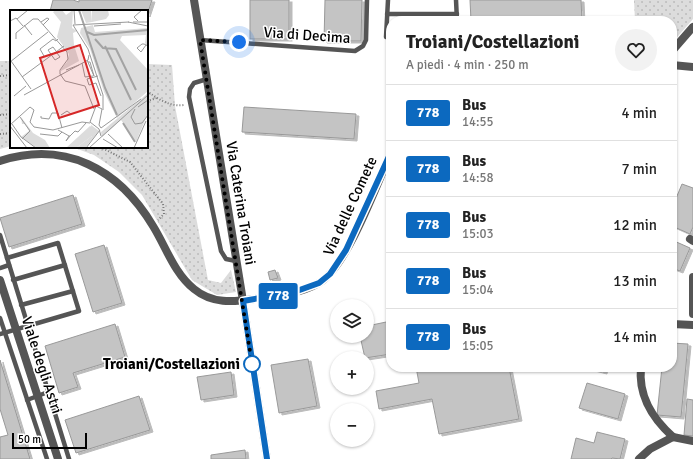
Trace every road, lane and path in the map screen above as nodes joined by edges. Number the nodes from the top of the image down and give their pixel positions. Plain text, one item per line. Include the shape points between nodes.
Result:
1 (194, 0) edge
2 (367, 0) edge
3 (388, 0) edge
4 (456, 0) edge
5 (387, 14) joint
6 (456, 14) joint
7 (693, 27) edge
8 (200, 40) junction
9 (677, 45) edge
10 (677, 65) edge
11 (693, 66) edge
12 (10, 75) edge
13 (0, 76) edge
14 (207, 79) junction
15 (148, 92) edge
16 (157, 98) junction
17 (148, 101) edge
18 (175, 106) dead end
19 (10, 114) edge
20 (0, 115) edge
21 (102, 148) edge
22 (0, 161) edge
23 (386, 163) edge
24 (153, 225) junction
25 (0, 235) edge
26 (7, 258) junction
27 (236, 261) junction
28 (9, 265) junction
29 (65, 265) junction
30 (0, 268) edge
31 (693, 277) edge
32 (0, 280) edge
33 (13, 280) junction
34 (73, 290) junction
35 (243, 301) junction
36 (21, 305) junction
37 (693, 314) edge
38 (0, 318) edge
39 (677, 324) edge
40 (27, 325) junction
41 (693, 325) edge
42 (16, 329) junction
43 (2, 333) edge
44 (641, 372) edge
45 (48, 392) junction
46 (38, 396) junction
47 (27, 400) junction
48 (673, 437) junction
49 (693, 441) edge
50 (47, 459) edge
51 (58, 459) edge
52 (69, 459) edge
53 (267, 459) edge
54 (639, 459) edge

1 - 8 street, Via Caterina Troiani
2 - 8 lane, Via di Decima via 366,40 361,48 355,51
3 - 5 lane
4 - 6 lane
5 - 6 lane
7 - 9 street
8 - 14 street, Via Caterina Troiani
10 - 11 street
12 - 13 path
14 - 27 street, Via Caterina Troiani
14 - 27 lane via 194,83 189,97 222,254 226,259
15 - 16 path
16 - 17 path
16 - 18 path
19 - 20 path
21 - 24 path via 130,162 163,204 164,214
22 - 24 street, Via delle Comete via 24,154 44,153 92,165 120,184
23 - 35 street, Via delle Comete via 346,250 330,274 319,283 294,292
24 - 35 street, Via delle Comete via 176,267 194,290 214,300
25 - 26 lane
26 - 28 lane
26 - 29 lane via 58,243
27 - 35 street, Via Caterina Troiani
28 - 30 lane
28 - 33 lane
29 - 33 lane
29 - 34 lane
31 - 37 street
32 - 42 street, Viale degli Astri
33 - 36 lane
34 - 36 lane
34 - 40 lane via 79,311
35 - 53 street, Via Caterina Troiani
36 - 40 lane
38 - 43 lane
39 - 41 street
40 - 42 lane
40 - 45 lane
42 - 43 lane
42 - 46 street, Viale degli Astri
43 - 47 lane
44 - 48 street via 641,387 646,402 655,419
45 - 46 lane
45 - 52 lane
46 - 47 lane
46 - 51 street, Viale degli Astri
47 - 50 lane
48 - 49 street
48 - 54 street via 650,449

